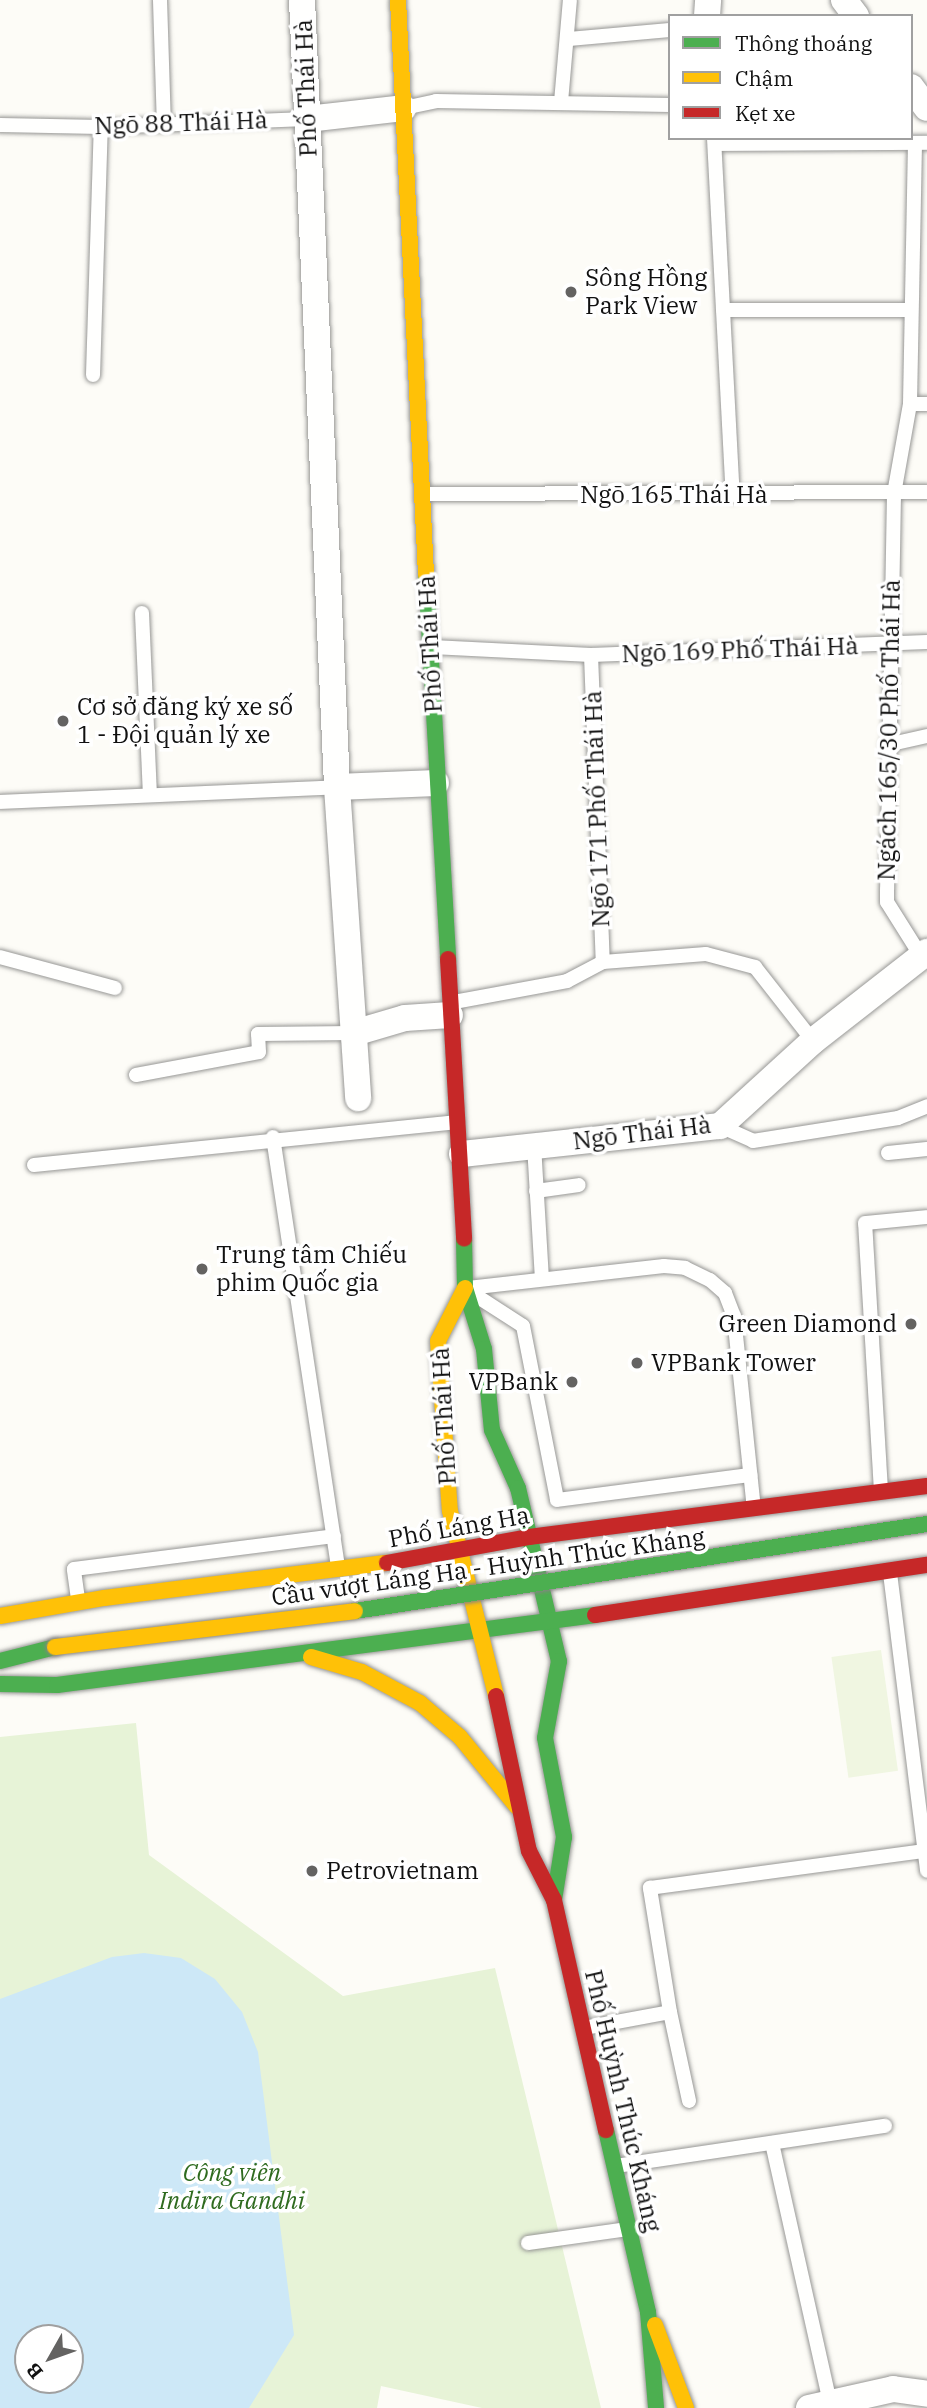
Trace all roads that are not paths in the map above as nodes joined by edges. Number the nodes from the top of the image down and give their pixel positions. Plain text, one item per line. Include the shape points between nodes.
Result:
1 (160, 0) edge
2 (302, 0) edge
3 (398, 0) edge
4 (570, 0) edge
5 (668, 30) edge
6 (569, 39) junction
7 (913, 90) edge
8 (561, 102) junction
9 (668, 105) edge
10 (403, 108) junction
11 (927, 108) edge
12 (307, 120) junction
13 (0, 125) edge
14 (164, 125) junction
15 (101, 127) junction
16 (715, 141) edge
17 (921, 143) edge
18 (912, 239) junction
19 (927, 239) edge
20 (723, 310) junction
21 (909, 310) junction
22 (93, 375) dead end
23 (910, 404) junction
24 (927, 404) edge
25 (927, 492) edge
26 (421, 494) junction
27 (894, 494) junction
28 (733, 495) junction
29 (142, 613) dead end
30 (927, 642) edge
31 (888, 645) junction
32 (430, 647) junction
33 (591, 655) junction
34 (927, 736) edge
35 (887, 745) junction
36 (436, 783) junction
37 (337, 787) junction
38 (150, 795) junction
39 (0, 802) edge
40 (924, 954) edge
41 (0, 957) edge
42 (603, 962) junction
43 (115, 988) dead end
44 (449, 1009) junction
45 (354, 1033) junction
46 (813, 1041) junction
47 (136, 1075) dead end
48 (358, 1098) dead end
49 (927, 1106) edge
50 (459, 1122) junction
51 (720, 1126) junction
52 (273, 1137) junction
53 (534, 1145) junction
54 (927, 1149) edge
55 (888, 1153) dead end
56 (462, 1154) junction
57 (34, 1165) dead end
58 (579, 1185) dead end
59 (537, 1191) junction
60 (927, 1217) edge
61 (542, 1279) junction
62 (465, 1289) junction
63 (750, 1475) junction
64 (927, 1486) edge
65 (881, 1492) junction
66 (754, 1510) junction
67 (927, 1524) edge
68 (616, 1525) junction
69 (334, 1536) junction
70 (529, 1537) junction
71 (458, 1549) junction
72 (927, 1565) edge
73 (890, 1571) junction
74 (341, 1582) junction
75 (629, 1596) junction
76 (79, 1603) junction
77 (0, 1616) edge
78 (550, 1621) junction
79 (479, 1632) junction
80 (0, 1643) edge
81 (356, 1646) junction
82 (55, 1647) junction
83 (296, 1652) junction
84 (0, 1661) edge
85 (0, 1684) edge
86 (521, 1812) junction
87 (924, 1851) junction
88 (927, 1871) edge
89 (554, 1900) junction
90 (670, 2012) junction
91 (583, 2028) junction
92 (689, 2101) dead end
93 (885, 2126) dead end
94 (772, 2143) junction
95 (615, 2166) junction
96 (630, 2228) junction
97 (528, 2244) dead end
98 (648, 2312) junction
99 (927, 2395) edge
100 (895, 2399) edge
101 (820, 2406) edge
102 (656, 2408) edge
103 (686, 2408) edge

1 - 14 lane
2 - 12 street, Phố Thái Hà
3 - 10 main road, Phố Thái Hà
4 - 6 lane
5 - 6 lane
6 - 8 lane
7 - 11 street
8 - 9 lane
8 - 10 lane via 436,101
10 - 12 street, Ngõ 88 Thái Hà
10 - 26 main road, Phố Thái Hà
12 - 14 lane, Ngõ 88 Thái Hà
12 - 37 street, Phố Thái Hà
13 - 15 lane, Ngõ 88 Thái Hà
14 - 15 lane, Ngõ 88 Thái Hà
15 - 22 lane
16 - 17 lane
16 - 20 lane
17 - 18 lane, Ngách 165/30 Phố Thái Hà
18 - 19 lane
18 - 21 lane, Ngách 165/30 Phố Thái Hà
20 - 21 lane
20 - 28 lane
21 - 23 lane, Ngách 165/30 Phố Thái Hà
23 - 24 lane
23 - 27 lane, Ngách 165/30 Phố Thái Hà
25 - 27 lane, Ngõ 165 Thái Hà
26 - 28 lane, Ngõ 165 Thái Hà
26 - 32 main road, Phố Thái Hà
27 - 28 lane, Ngõ 165 Thái Hà
27 - 31 lane, Ngách 165/30 Phố Thái Hà
29 - 38 lane
30 - 31 lane, Ngõ 169 Phố Thái Hà
31 - 33 lane, Ngõ 169 Phố Thái Hà
31 - 35 lane, Ngách 165/30 Phố Thái Hà
32 - 33 lane, Ngõ 169 Phố Thái Hà
32 - 36 main road, Phố Thái Hà
33 - 42 lane, Ngõ 171 Phố Thái Hà
34 - 35 lane
35 - 40 lane, Ngách 165/30 Phố Thái Hà via 887,902
36 - 37 street
36 - 44 main road, Phố Thái Hà
37 - 38 lane
37 - 45 street, Phố Thái Hà
38 - 39 lane
40 - 46 street, Ngõ Thái Hà
41 - 43 lane
42 - 44 lane, Ngõ 171 Phố Thái Hà via 568,981
42 - 46 lane, Ngõ 171 Phố Thái Hà via 706,954 755,967
44 - 45 street
44 - 50 main road, Phố Thái Hà
45 - 47 lane via 258,1034 259,1052
45 - 48 street, Phố Thái Hà
46 - 51 street, Ngõ Thái Hà
49 - 51 lane via 898,1118 753,1141
50 - 52 lane
50 - 56 main road, Phố Thái Hà
51 - 53 street, Ngõ Thái Hà
52 - 57 lane
52 - 69 lane
53 - 56 street, Ngõ Thái Hà
53 - 59 lane
54 - 55 lane
56 - 62 main road, Phố Thái Hà
58 - 59 lane
59 - 61 lane
60 - 65 lane via 865,1223
61 - 62 lane
61 - 63 lane via 664,1266 685,1268 725,1293 734,1316
62 - 63 lane via 523,1326 557,1500
62 - 70 main road, Phố Thái Hà via 484,1349 492,1430 518,1488
62 - 71 main road, Phố Thái Hà via 438,1341 450,1511
63 - 66 lane
64 - 65 main road, Phố Láng Hạ
65 - 66 main road, Phố Láng Hạ
66 - 68 main road, Phố Láng Hạ
67 - 82 main road, Cầu vượt Láng Hạ - Huỳnh Thúc Kháng, bridge via 326,1615
68 - 70 main road, Phố Láng Hạ
68 - 75 main road
69 - 74 lane
69 - 76 lane via 74,1569
70 - 71 main road, Phố Láng Hạ
70 - 78 main road, Phố Thái Hà
71 - 74 main road, Phố Láng Hạ
71 - 79 main road, Phố Thái Hà
72 - 73 main road
73 - 75 main road
73 - 87 lane
74 - 76 main road, Phố Láng Hạ
74 - 81 main road
75 - 78 main road
76 - 77 main road, Phố Láng Hạ
78 - 79 main road
78 - 89 main road, Phố Huỳnh Thúc Kháng via 559,1661 545,1738 564,1837
79 - 81 main road
79 - 86 main road, Phố Huỳnh Thúc Kháng
80 - 82 main road, Cầu vượt Láng Hạ - Huỳnh Thúc Kháng
81 - 83 main road
82 - 84 main road, Cầu vượt Láng Hạ - Huỳnh Thúc Kháng
83 - 85 main road via 57,1685
83 - 86 main road via 362,1672 420,1703 460,1737
86 - 89 main road, Phố Huỳnh Thúc Kháng via 529,1851
87 - 88 lane
87 - 90 lane via 650,1888
89 - 91 main road, Phố Huỳnh Thúc Kháng
90 - 91 lane
90 - 92 lane
91 - 95 main road, Phố Huỳnh Thúc Kháng
93 - 94 lane
94 - 95 lane
94 - 101 lane
95 - 96 main road, Phố Huỳnh Thúc Kháng
96 - 97 lane
96 - 98 main road, Phố Huỳnh Thúc Kháng
98 - 102 main road, Phố Huỳnh Thúc Kháng
98 - 103 main road, Phố Huỳnh Thúc Kháng via 678,2376
99 - 100 street
100 - 101 street

